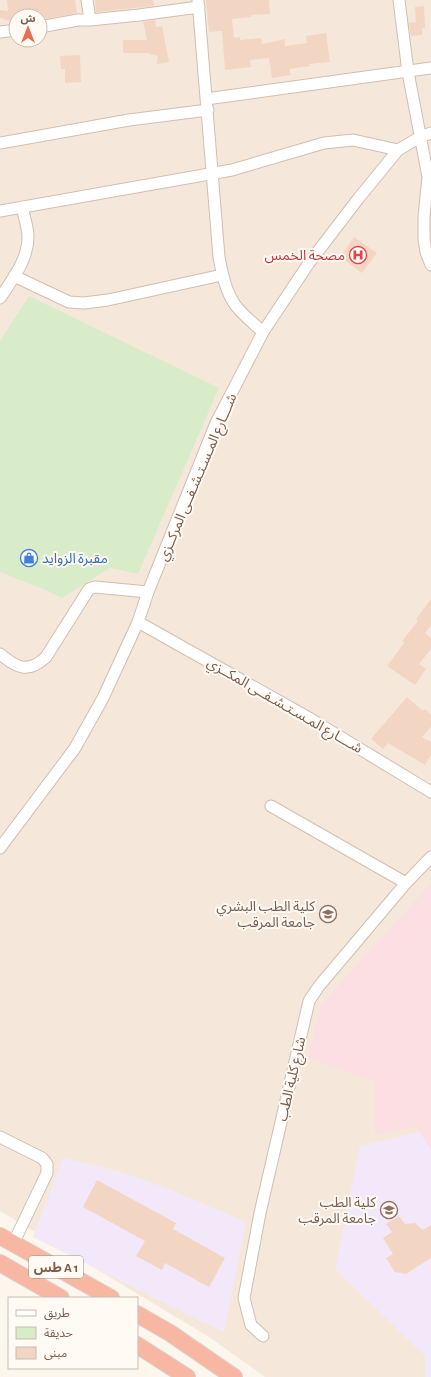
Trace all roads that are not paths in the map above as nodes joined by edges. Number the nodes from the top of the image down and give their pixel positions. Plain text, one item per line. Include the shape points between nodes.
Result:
1 (87, 0) edge
2 (399, 0) edge
3 (199, 4) edge
4 (90, 20) junction
5 (48, 26) edge
6 (431, 68) edge
7 (408, 72) junction
8 (206, 98) junction
9 (208, 110) junction
10 (431, 133) edge
11 (420, 137) junction
12 (0, 143) edge
13 (398, 150) junction
14 (212, 174) junction
15 (22, 207) junction
16 (0, 211) edge
17 (431, 265) edge
18 (222, 275) junction
19 (14, 276) junction
20 (0, 298) edge
21 (263, 332) junction
22 (148, 592) junction
23 (138, 622) junction
24 (0, 654) edge
25 (431, 792) edge
26 (271, 806) dead end
27 (0, 848) edge
28 (431, 857) edge
29 (406, 884) junction
30 (0, 1137) edge
31 (7, 1240) edge
32 (1, 1265) edge
33 (59, 1297) edge
34 (109, 1297) edge
35 (138, 1315) edge
36 (263, 1336) dead end
37 (138, 1346) edge
38 (187, 1377) edge
39 (234, 1377) edge

1 - 4 street
2 - 7 street
3 - 4 street
3 - 8 street
4 - 5 street
6 - 7 street
7 - 8 street
7 - 11 street
8 - 9 street
9 - 12 street via 129,120
9 - 14 street
10 - 11 street, شــــارع المـسـتـشـفــى المركــزي
11 - 13 street, شــــارع المـسـتـشـفــى المركــزي
11 - 17 street via 428,178 424,239
13 - 14 street via 353,140 324,143 256,164
13 - 21 street, شــــارع المـسـتـشـفــى المركــزي via 313,258
14 - 15 street
14 - 18 street
15 - 16 street
15 - 19 street via 27,226 27,245
18 - 19 street via 84,303 69,302
18 - 21 street via 237,307
19 - 20 street
21 - 22 street, شــــارع المـسـتـشـفــى المركــزي via 216,423
22 - 23 street, شــــارع المـسـتـشـفــى المركــزي
22 - 24 street via 95,587 89,589 39,664 21,667
23 - 25 street, شــــارع المـسـتـشـفــى المكــزي via 309,718
23 - 27 street, شــــارع المـسـتـشـفــى المركــزي via 103,698 75,748
26 - 29 street
28 - 29 street, شارع كلية الطب
29 - 36 street, شارع كلية الطب via 309,1001 260,1213 244,1298 251,1325
30 - 31 street via 42,1158 47,1164 47,1173
31 - 34 highway, طس A 1
32 - 33 highway, طس A 1
35 - 39 highway
37 - 38 highway

